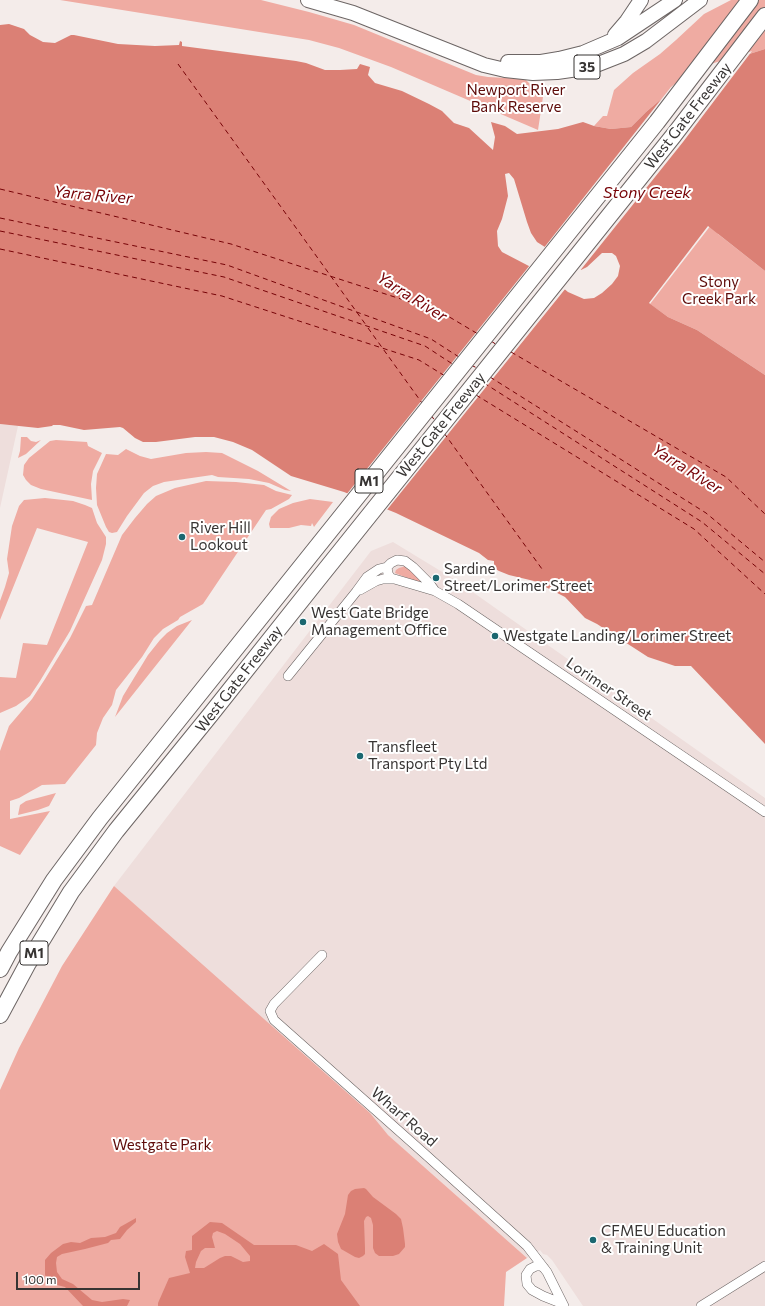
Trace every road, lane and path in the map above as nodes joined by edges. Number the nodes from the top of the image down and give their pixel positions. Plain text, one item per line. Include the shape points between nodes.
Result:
1 (308, 0) edge
2 (641, 0) edge
3 (645, 0) edge
4 (700, 0) edge
5 (750, 0) edge
6 (664, 5) edge
7 (765, 16) edge
8 (670, 22) junction
9 (593, 50) junction
10 (458, 54) junction
11 (387, 568) junction
12 (394, 579) junction
13 (435, 591) junction
14 (356, 592) junction
15 (288, 676) dead end
16 (765, 812) edge
17 (322, 955) dead end
18 (0, 969) edge
19 (0, 1015) edge
20 (765, 1266) edge
21 (544, 1268) junction
22 (563, 1305) edge
23 (701, 1306) edge

1 - 10 main road, 35 via 352,13
2 - 9 main road via 616,34
3 - 6 main road
4 - 8 main road, 35
5 - 18 highway, West Gate Freeway / M1 via 657,122 100,818 54,880
6 - 8 main road
6 - 9 main road, 35 via 618,38
7 - 19 highway, West Gate Freeway / M1 via 674,135 116,831 71,892
8 - 10 main road, 35 via 624,54 596,65 571,70 533,73 505,70 484,65
9 - 10 main road, 35 via 532,63
11 - 12 street via 388,574
11 - 13 street, Lorimer Street via 397,560 405,561
11 - 14 street, Lorimer Street via 372,573
12 - 13 street, Lorimer Street
12 - 14 street via 376,580
13 - 16 street, Lorimer Street via 510,638
14 - 15 street, Lorimer Street
17 - 21 street, Wharf Road via 274,1004 270,1011 274,1020 527,1246
20 - 23 street
21 - 22 street, Wharf Road
21 - 22 street via 536,1266 530,1269 526,1277 527,1284 532,1290

